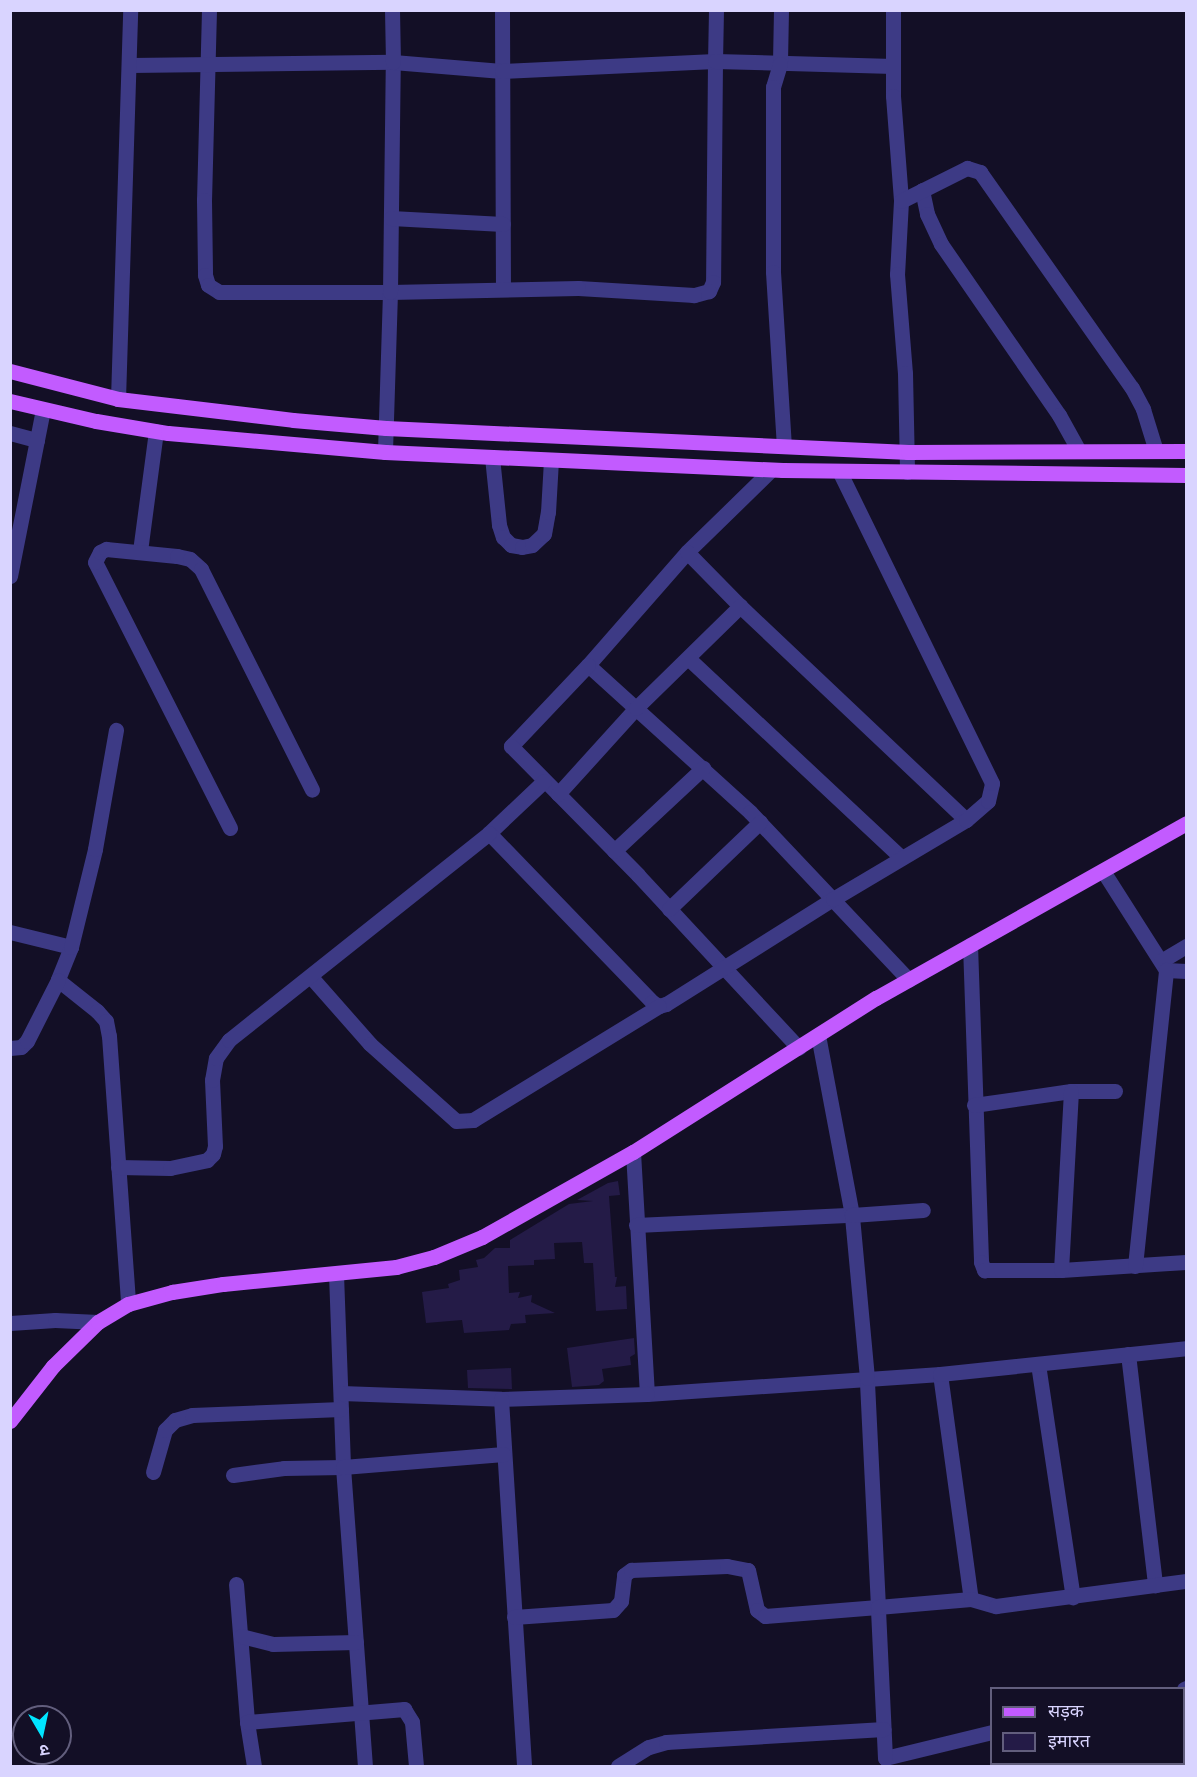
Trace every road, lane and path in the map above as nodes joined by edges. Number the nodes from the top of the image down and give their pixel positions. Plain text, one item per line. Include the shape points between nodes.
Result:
1 (130, 10) edge
2 (209, 10) edge
3 (392, 10) edge
4 (502, 10) edge
5 (716, 10) edge
6 (781, 10) edge
7 (893, 10) edge
8 (715, 61) junction
9 (393, 62) junction
10 (208, 64) junction
11 (780, 64) junction
12 (130, 65) junction
13 (893, 66) junction
14 (502, 71) junction
15 (922, 190) junction
16 (902, 201) junction
17 (391, 218) junction
18 (503, 224) junction
19 (503, 289) junction
20 (390, 292) junction
21 (10, 371) edge
22 (118, 399) junction
23 (10, 401) edge
24 (43, 409) junction
25 (386, 428) junction
26 (156, 431) junction
27 (10, 433) edge
28 (37, 440) junction
29 (784, 446) junction
30 (1079, 451) junction
31 (1156, 451) junction
32 (385, 452) junction
33 (908, 452) junction
34 (1186, 452) edge
35 (492, 457) junction
36 (551, 460) junction
37 (771, 470) junction
38 (839, 471) junction
39 (907, 472) junction
40 (1186, 475) edge
41 (14, 547) edge
42 (140, 551) junction
43 (687, 552) junction
44 (10, 576) edge
45 (740, 606) junction
46 (689, 658) junction
47 (588, 665) junction
48 (636, 708) junction
49 (117, 730) dead end
50 (703, 768) junction
51 (544, 781) junction
52 (312, 790) dead end
53 (558, 794) junction
54 (966, 820) junction
55 (760, 822) junction
56 (1186, 823) edge
57 (230, 828) dead end
58 (489, 833) junction
59 (614, 851) junction
60 (902, 858) junction
61 (1103, 871) junction
62 (832, 899) junction
63 (669, 909) junction
64 (10, 932) edge
65 (970, 945) junction
66 (1186, 946) edge
67 (71, 947) junction
68 (725, 966) junction
69 (1164, 966) junction
70 (1186, 971) edge
71 (311, 977) junction
72 (58, 980) junction
73 (909, 980) junction
74 (659, 1006) junction
75 (818, 1035) junction
76 (10, 1048) edge
77 (800, 1048) junction
78 (1071, 1091) junction
79 (1115, 1091) dead end
80 (974, 1105) junction
81 (633, 1152) junction
82 (118, 1167) junction
83 (923, 1210) dead end
84 (852, 1215) junction
85 (636, 1225) junction
86 (1186, 1262) edge
87 (1135, 1266) junction
88 (1061, 1270) junction
89 (336, 1274) junction
90 (128, 1304) junction
91 (98, 1322) junction
92 (10, 1323) edge
93 (1186, 1348) edge
94 (1128, 1354) junction
95 (1038, 1364) junction
96 (940, 1374) junction
97 (867, 1378) junction
98 (340, 1393) junction
99 (647, 1394) junction
100 (501, 1399) junction
101 (341, 1409) junction
102 (10, 1421) edge
103 (503, 1454) junction
104 (343, 1467) junction
105 (153, 1473) dead end
106 (232, 1475) dead end
107 (1186, 1581) edge
108 (236, 1584) dead end
109 (1155, 1585) junction
110 (1073, 1597) junction
111 (971, 1599) junction
112 (878, 1607) junction
113 (514, 1617) junction
114 (240, 1636) junction
115 (356, 1642) junction
116 (361, 1711) junction
117 (247, 1722) junction
118 (884, 1729) junction
119 (990, 1733) edge
120 (886, 1762) edge
121 (254, 1767) edge
122 (365, 1767) edge
123 (416, 1767) edge
124 (524, 1767) edge
125 (618, 1767) edge

1 - 12 street
2 - 10 street
3 - 9 street
4 - 14 street
5 - 8 street
6 - 11 street
7 - 13 street
8 - 11 street
8 - 14 street
8 - 19 street via 710,291 694,295 578,288
9 - 10 street
9 - 14 street
9 - 17 street
10 - 12 street
10 - 20 street via 204,200 208,285 219,292
11 - 13 street
11 - 29 street via 773,87 773,272
12 - 22 street
13 - 16 street
14 - 18 street
15 - 16 street
15 - 30 street via 927,214 941,244 1059,415
15 - 31 street via 967,168 980,171 1132,388
16 - 33 street via 897,274
17 - 18 street
17 - 20 street
18 - 19 street
19 - 20 street
20 - 25 street
21 - 22 main road
22 - 25 main road
23 - 24 main road
24 - 26 main road
24 - 28 street
25 - 29 main road
25 - 32 street
26 - 32 main road
26 - 42 street
27 - 28 street
28 - 41 street
29 - 33 main road
30 - 31 main road
30 - 33 main road
31 - 34 main road
32 - 35 main road
33 - 39 street
35 - 36 main road
35 - 36 street via 503,537 511,545 522,547 532,545 544,534
36 - 37 main road
37 - 38 main road
37 - 43 street
38 - 39 main road
38 - 54 street via 992,783 988,801
39 - 40 main road
41 - 44 street
42 - 52 street via 190,559 201,569
42 - 57 street via 106,549 96,556 95,562
43 - 45 street
43 - 47 street
45 - 46 street
45 - 54 street
46 - 48 street
46 - 60 street
47 - 48 street
47 - 51 street via 511,746
48 - 50 street
48 - 53 street
49 - 67 street via 95,849
50 - 55 street
50 - 59 street
51 - 53 street
51 - 58 street
53 - 59 street
54 - 60 street
55 - 62 street
55 - 63 street
56 - 61 main road
58 - 71 street
58 - 74 street
59 - 63 street
60 - 62 street
61 - 65 main road
61 - 69 street
62 - 68 street
62 - 73 street
63 - 68 street
64 - 67 street
65 - 73 main road
65 - 80 street
66 - 69 street
67 - 72 street
68 - 74 street
68 - 77 street
69 - 70 street
69 - 87 street
71 - 74 street via 370,1044 456,1121 473,1120
71 - 82 street via 229,1040 216,1058 212,1080 213,1154 196,1164 170,1168
72 - 76 street via 27,1041 21,1047
72 - 82 street via 106,1021
73 - 75 main road
75 - 77 main road
75 - 84 street
77 - 81 main road
78 - 79 street
78 - 80 street
78 - 88 street
80 - 88 street via 984,1270
81 - 85 street
81 - 89 main road via 482,1237 434,1257 396,1267
82 - 90 street
83 - 84 street
84 - 85 street
84 - 97 street
85 - 99 street
86 - 87 street
87 - 88 street
89 - 90 main road via 224,1284
89 - 98 street
90 - 91 main road
91 - 92 street
91 - 102 main road via 54,1366
93 - 94 street
94 - 95 street
94 - 109 street
95 - 96 street
95 - 110 street
96 - 97 street
96 - 111 street
97 - 99 street
97 - 112 street
98 - 100 street
98 - 101 street
99 - 100 street
100 - 103 street
101 - 104 street
101 - 105 street via 192,1415 175,1420 163,1436
103 - 104 street
103 - 113 street
104 - 106 street via 284,1468
104 - 115 street
107 - 109 street
108 - 114 street
109 - 110 street
110 - 111 street via 996,1606
111 - 112 street
112 - 113 street via 765,1616 757,1610 748,1570 727,1566 631,1570 624,1575 621,1601 613,1610
112 - 118 street
113 - 124 street
114 - 115 street via 273,1644
114 - 117 street
115 - 116 street
116 - 117 street
116 - 122 street
116 - 123 street via 394,1708 409,1713
117 - 121 street
118 - 120 street
118 - 125 street via 666,1742 648,1747
119 - 120 street

